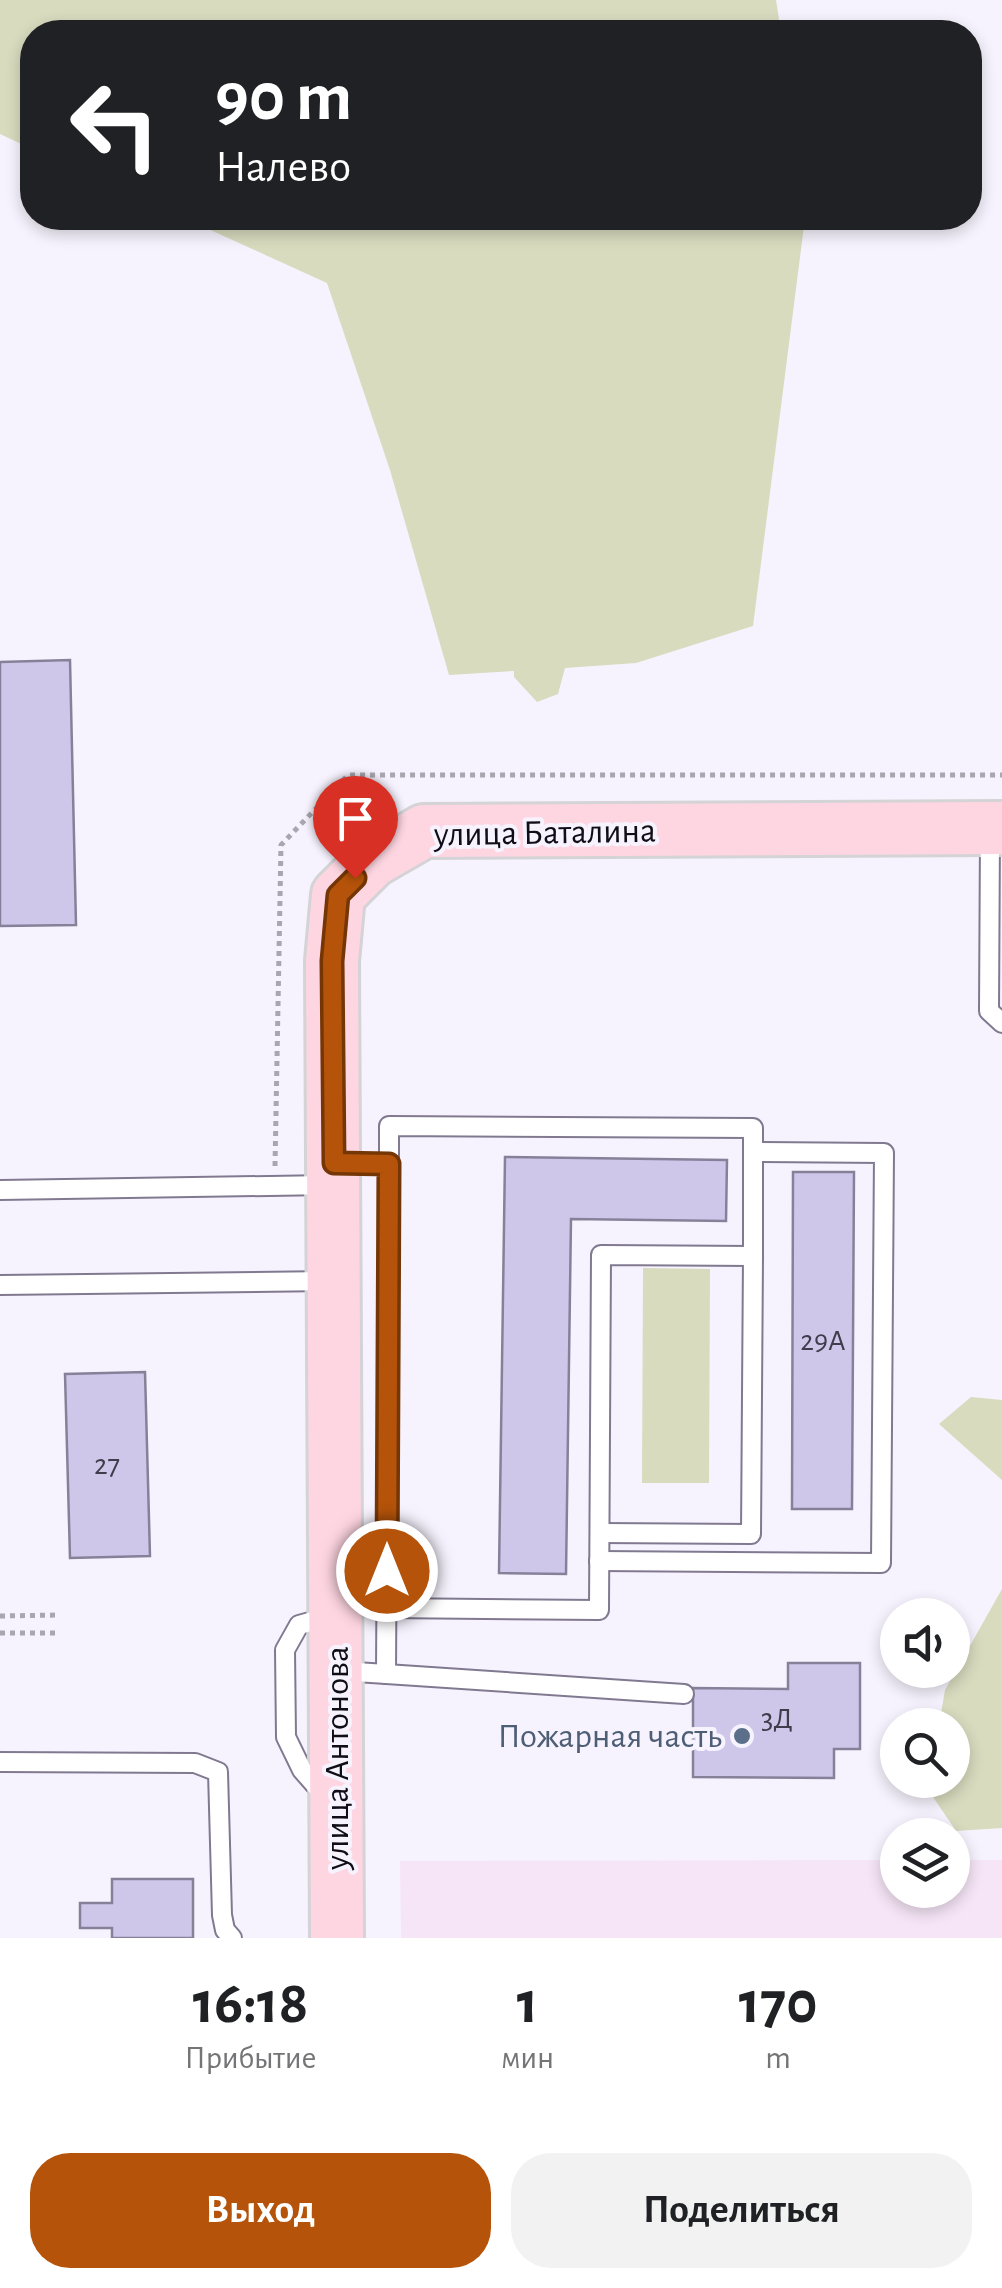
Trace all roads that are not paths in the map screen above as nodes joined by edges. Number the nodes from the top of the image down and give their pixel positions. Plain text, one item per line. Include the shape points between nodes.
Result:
1 (996, 828) edge
2 (996, 1000) edge
3 (1002, 1022) edge
4 (754, 1152) junction
5 (389, 1164) junction
6 (334, 1189) junction
7 (0, 1190) edge
8 (752, 1256) junction
9 (334, 1282) junction
10 (0, 1285) edge
11 (600, 1532) junction
12 (599, 1561) junction
13 (362, 1612) junction
14 (362, 1672) junction
15 (684, 1694) dead end
16 (0, 1762) edge
17 (337, 1810) junction
18 (232, 1938) edge
19 (336, 1938) edge

1 - 2 lane
1 - 6 main road, улица Баталина via 424,832 372,861 338,895 332,961
2 - 3 lane via 990,1011
4 - 5 lane via 754,1128 390,1126
4 - 8 lane
4 - 12 lane via 884,1152 882,1563
5 - 6 lane
5 - 13 lane
6 - 7 lane
6 - 9 main road, улица Антонова
8 - 11 lane via 601,1255
8 - 11 lane via 751,1534
9 - 10 lane
9 - 13 main road, улица Антонова
11 - 12 lane
12 - 13 lane via 599,1610
13 - 14 main road, улица Антонова
13 - 17 lane via 299,1625 285,1650 286,1737 302,1770
14 - 15 lane
14 - 17 main road, улица Антонова
16 - 18 lane via 195,1762 218,1772 222,1915
17 - 19 main road, улица Антонова

